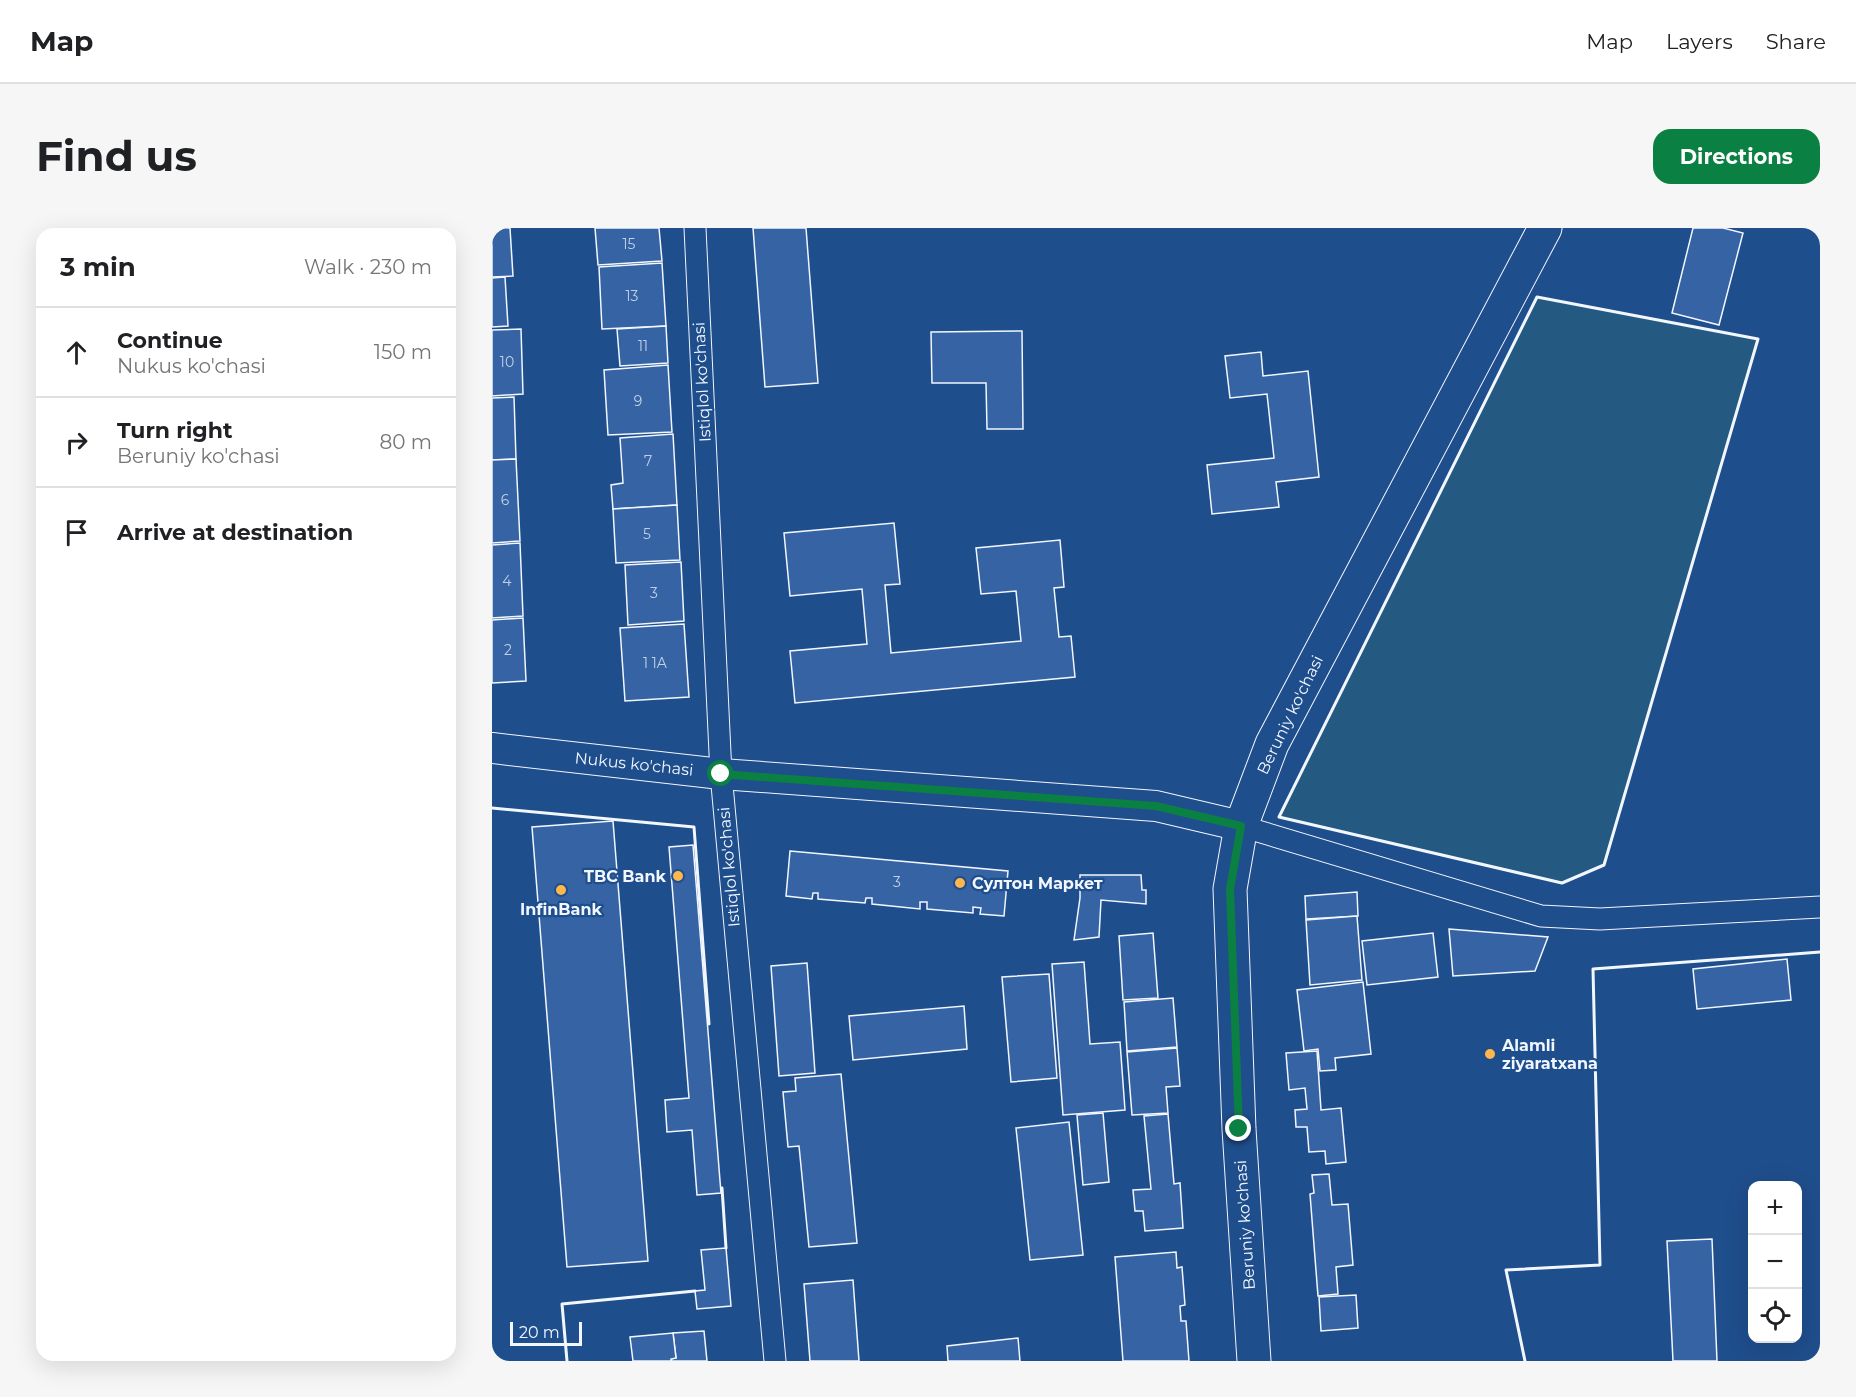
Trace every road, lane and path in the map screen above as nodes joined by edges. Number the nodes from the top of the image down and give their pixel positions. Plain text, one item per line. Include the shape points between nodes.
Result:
1 (695, 228) edge
2 (1545, 228) edge
3 (492, 748) edge
4 (721, 774) junction
5 (1241, 826) junction
6 (1820, 907) edge
7 (775, 1361) edge
8 (1254, 1361) edge

1 - 4 street, Istiqlol ko'chasi
2 - 5 main road, Beruniy ko'chasi via 1272,744
3 - 4 main road, Nukus ko'chasi
4 - 5 main road, Nukus ko'chasi via 1156,806
4 - 7 street, Istiqlol ko'chasi
5 - 6 street via 1541,916 1600,919
5 - 8 main road, Beruniy ko'chasi via 1230,889 1239,1129

